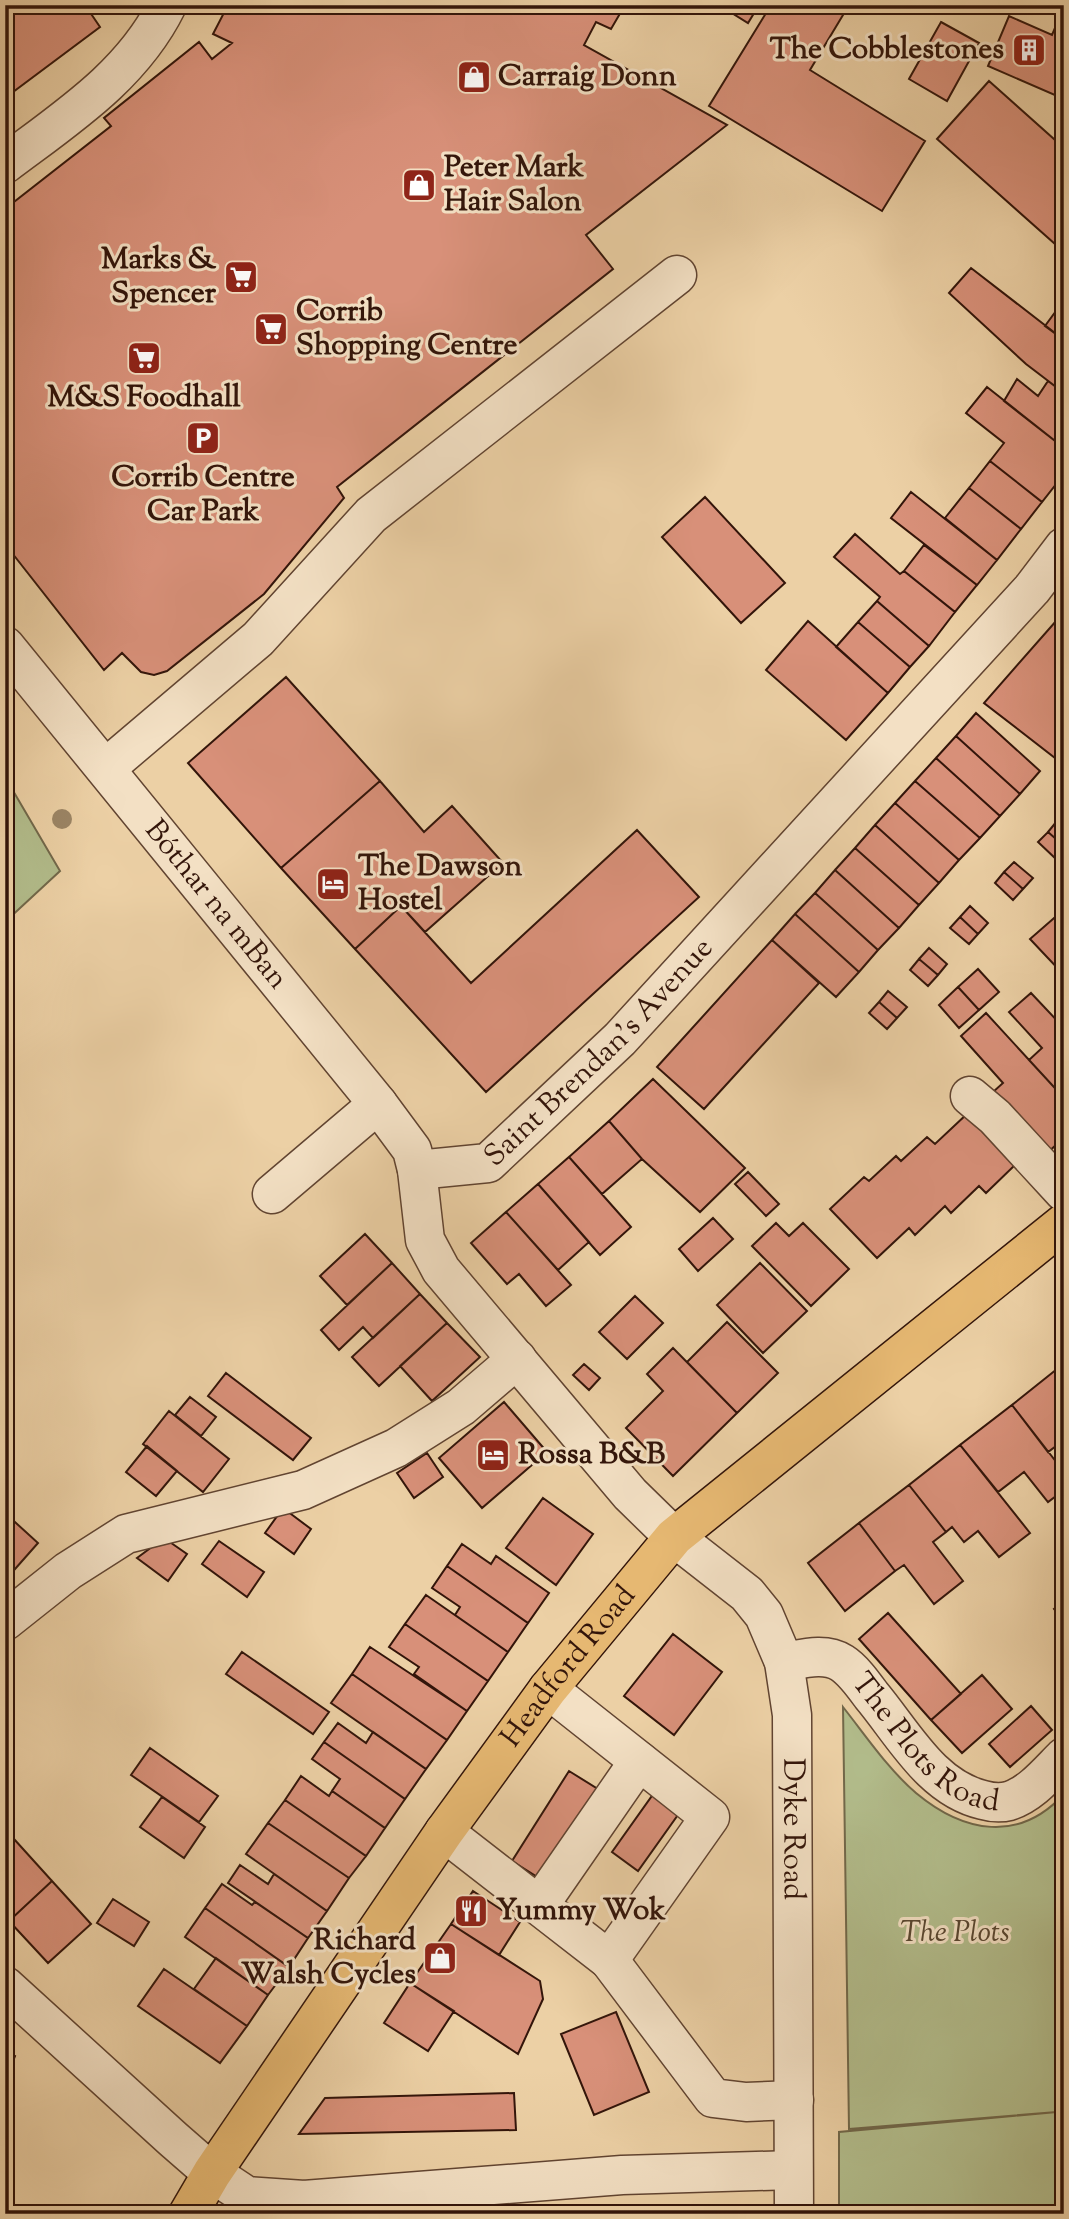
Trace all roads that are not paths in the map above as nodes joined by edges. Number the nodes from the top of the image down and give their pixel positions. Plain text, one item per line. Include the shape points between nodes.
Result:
1 (167, 5) edge
2 (5, 164) edge
3 (677, 275) dead end
4 (1064, 547) edge
5 (5, 646) edge
6 (106, 768) junction
7 (970, 1096) dead end
8 (378, 1104) junction
9 (417, 1170) junction
10 (1064, 1192) edge
11 (272, 1194) dead end
12 (1064, 1223) edge
13 (517, 1359) junction
14 (674, 1537) junction
15 (5, 1621) edge
16 (784, 1662) junction
17 (548, 1689) junction
18 (1064, 1757) edge
19 (639, 1761) junction
20 (444, 1832) junction
21 (540, 1904) junction
22 (609, 1960) junction
23 (5, 1986) edge
24 (794, 2101) junction
25 (793, 2170) junction
26 (212, 2173) junction
27 (188, 2214) edge
28 (794, 2214) edge

1 - 2 street via 127,65 96,96
3 - 6 street via 370,515 258,639
4 - 9 street, Saint Brendan's Avenue via 1032,589 620,1039 488,1163
5 - 6 street, Bóthar na mBan
6 - 8 street, Bóthar na mBan
7 - 10 street
8 - 9 street, Bóthar na mBan via 412,1150
8 - 11 street
9 - 13 street via 425,1240 432,1256
12 - 14 main road, Headford Road
13 - 14 street via 630,1494
13 - 15 street via 461,1407 396,1448 303,1490 127,1534 68,1571
14 - 16 street, Dyke Road via 747,1594 764,1615
14 - 17 main road, Headford Road
16 - 18 street, The Plots Road via 828,1657 842,1663 933,1772 972,1798 1009,1801 1033,1787
16 - 24 street, Dyke Road via 792,1715
17 - 19 street
17 - 20 main road, Headford Road
19 - 21 street
19 - 22 street via 710,1817
20 - 21 street
20 - 26 main road, Headford Road
21 - 22 street
22 - 24 street via 713,2098
23 - 26 street
24 - 25 street, Dyke Road
25 - 26 street via 622,2175 304,2200 247,2196
25 - 28 street, Dyke Road
26 - 27 main road, Headford Road

